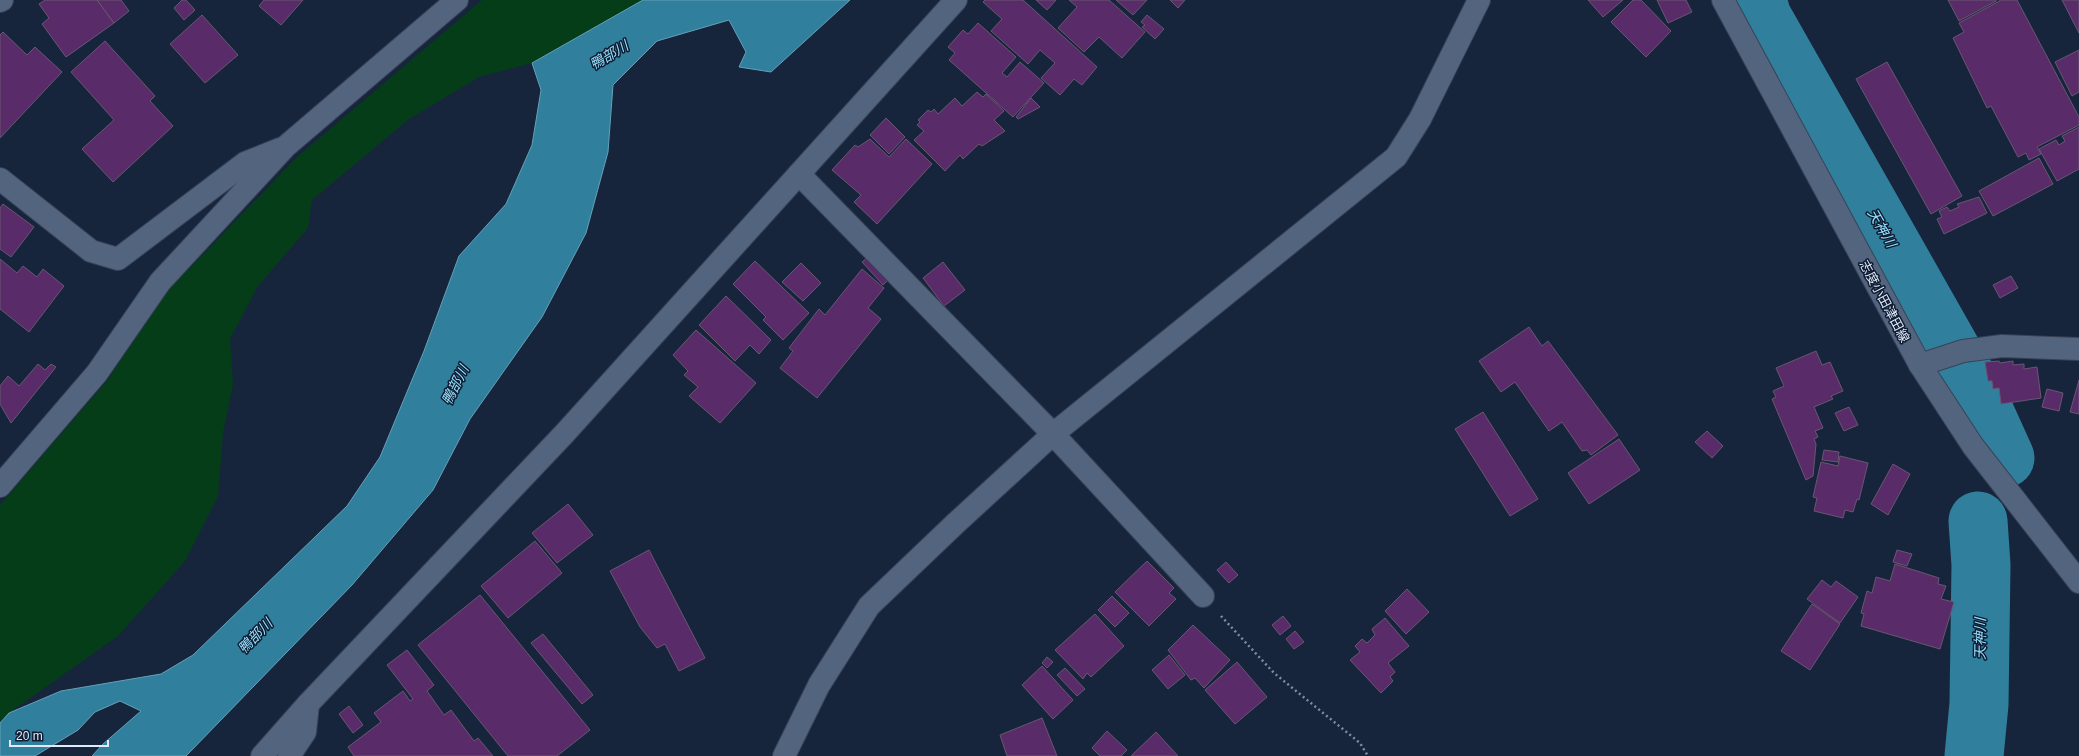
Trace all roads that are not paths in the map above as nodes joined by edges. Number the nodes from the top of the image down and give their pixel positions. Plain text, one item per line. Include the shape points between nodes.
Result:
1 (457, 0) edge
2 (956, 0) edge
3 (1479, 0) edge
4 (1723, 0) edge
5 (285, 147) junction
6 (799, 174) junction
7 (0, 179) edge
8 (2079, 349) edge
9 (1920, 365) junction
10 (1053, 434) junction
11 (0, 486) edge
12 (2079, 582) edge
13 (1203, 596) road end
14 (308, 704) junction
15 (262, 756) edge
16 (289, 756) edge
17 (784, 756) edge

1 - 5 street
2 - 6 street
3 - 10 street via 1420,118 1396,157
4 - 9 street, 志度小田津田線
5 - 7 street via 245,163 118,259 91,251
5 - 11 street via 160,282 97,373
6 - 10 street
6 - 14 street via 566,433
8 - 9 street via 2002,346 1953,354
9 - 12 street, 志度小田津田線 via 1973,446
10 - 13 street
10 - 17 street via 869,606 819,685
14 - 15 street
14 - 16 street via 305,732

